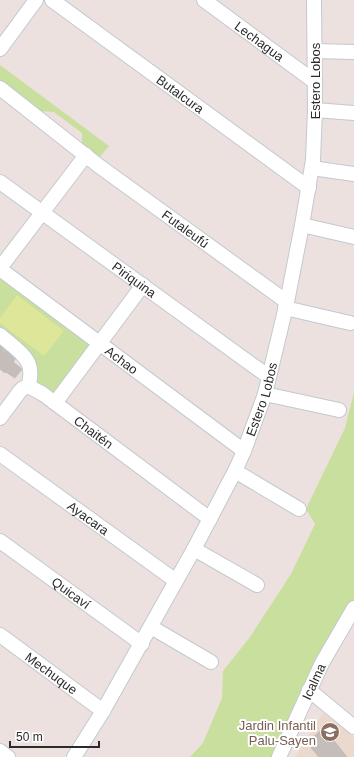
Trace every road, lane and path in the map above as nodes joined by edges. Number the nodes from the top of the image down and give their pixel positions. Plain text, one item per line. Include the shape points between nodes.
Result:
1 (36, 0) edge
2 (52, 0) edge
3 (204, 0) edge
4 (314, 0) edge
5 (0, 49) edge
6 (315, 51) junction
7 (354, 52) edge
8 (315, 82) junction
9 (0, 88) edge
10 (315, 110) junction
11 (354, 113) edge
12 (86, 155) junction
13 (312, 168) junction
14 (354, 174) edge
15 (0, 182) edge
16 (309, 188) junction
17 (42, 212) junction
18 (302, 225) junction
19 (354, 236) edge
20 (0, 269) edge
21 (143, 285) junction
22 (286, 305) junction
23 (350, 323) dead end
24 (0, 336) edge
25 (100, 343) junction
26 (269, 377) junction
27 (28, 387) junction
28 (266, 394) junction
29 (55, 403) junction
30 (339, 410) dead end
31 (0, 418) edge
32 (244, 451) junction
33 (0, 454) edge
34 (235, 471) junction
35 (299, 509) dead end
36 (210, 519) junction
37 (0, 541) edge
38 (194, 549) junction
39 (176, 582) junction
40 (257, 585) dead end
41 (354, 608) edge
42 (151, 627) junction
43 (0, 635) edge
44 (142, 644) junction
45 (211, 662) dead end
46 (309, 690) junction
47 (104, 712) junction
48 (354, 727) edge
49 (0, 751) edge
50 (8, 757) edge
51 (74, 757) edge
52 (278, 757) edge

1 - 5 street
2 - 16 street, Butalcura
3 - 8 street, Lechagua
4 - 6 street, Estero Lobos
6 - 7 street
6 - 8 street, Estero Lobos
8 - 10 street, Estero Lobos
9 - 12 street, Futaleufú
10 - 11 street
10 - 13 street, Estero Lobos
12 - 17 street
12 - 22 street, Futaleufú
13 - 14 street
13 - 16 street, Estero Lobos
15 - 17 street, Piriquina
16 - 18 street, Estero Lobos
17 - 20 street
17 - 21 street, Piriquina
18 - 19 street
18 - 22 street, Estero Lobos
20 - 25 street, Achao
21 - 25 street
21 - 26 street, Piriquina
22 - 23 street, Futaleufú
22 - 26 street, Estero Lobos
24 - 27 street via 26,358 31,370
25 - 29 street
25 - 32 street, Achao
26 - 28 street, Estero Lobos
27 - 29 street, Chaitén via 37,390
27 - 31 street via 20,391
28 - 30 street
28 - 32 street, Estero Lobos
29 - 36 street, Chaitén
32 - 34 street, Estero Lobos
33 - 39 street, Ayacara
34 - 35 street
34 - 36 street, Estero Lobos
36 - 38 street, Estero Lobos
37 - 44 street, Quicaví
38 - 39 street, Estero Lobos
38 - 40 street
39 - 42 street, Estero Lobos
41 - 46 street, Icalma
42 - 44 street, Estero Lobos
42 - 45 street
43 - 47 street, Mechuque
44 - 47 street, Estero Lobos
46 - 48 street
46 - 52 street, Icalma
47 - 51 street, Estero Lobos
49 - 50 street

